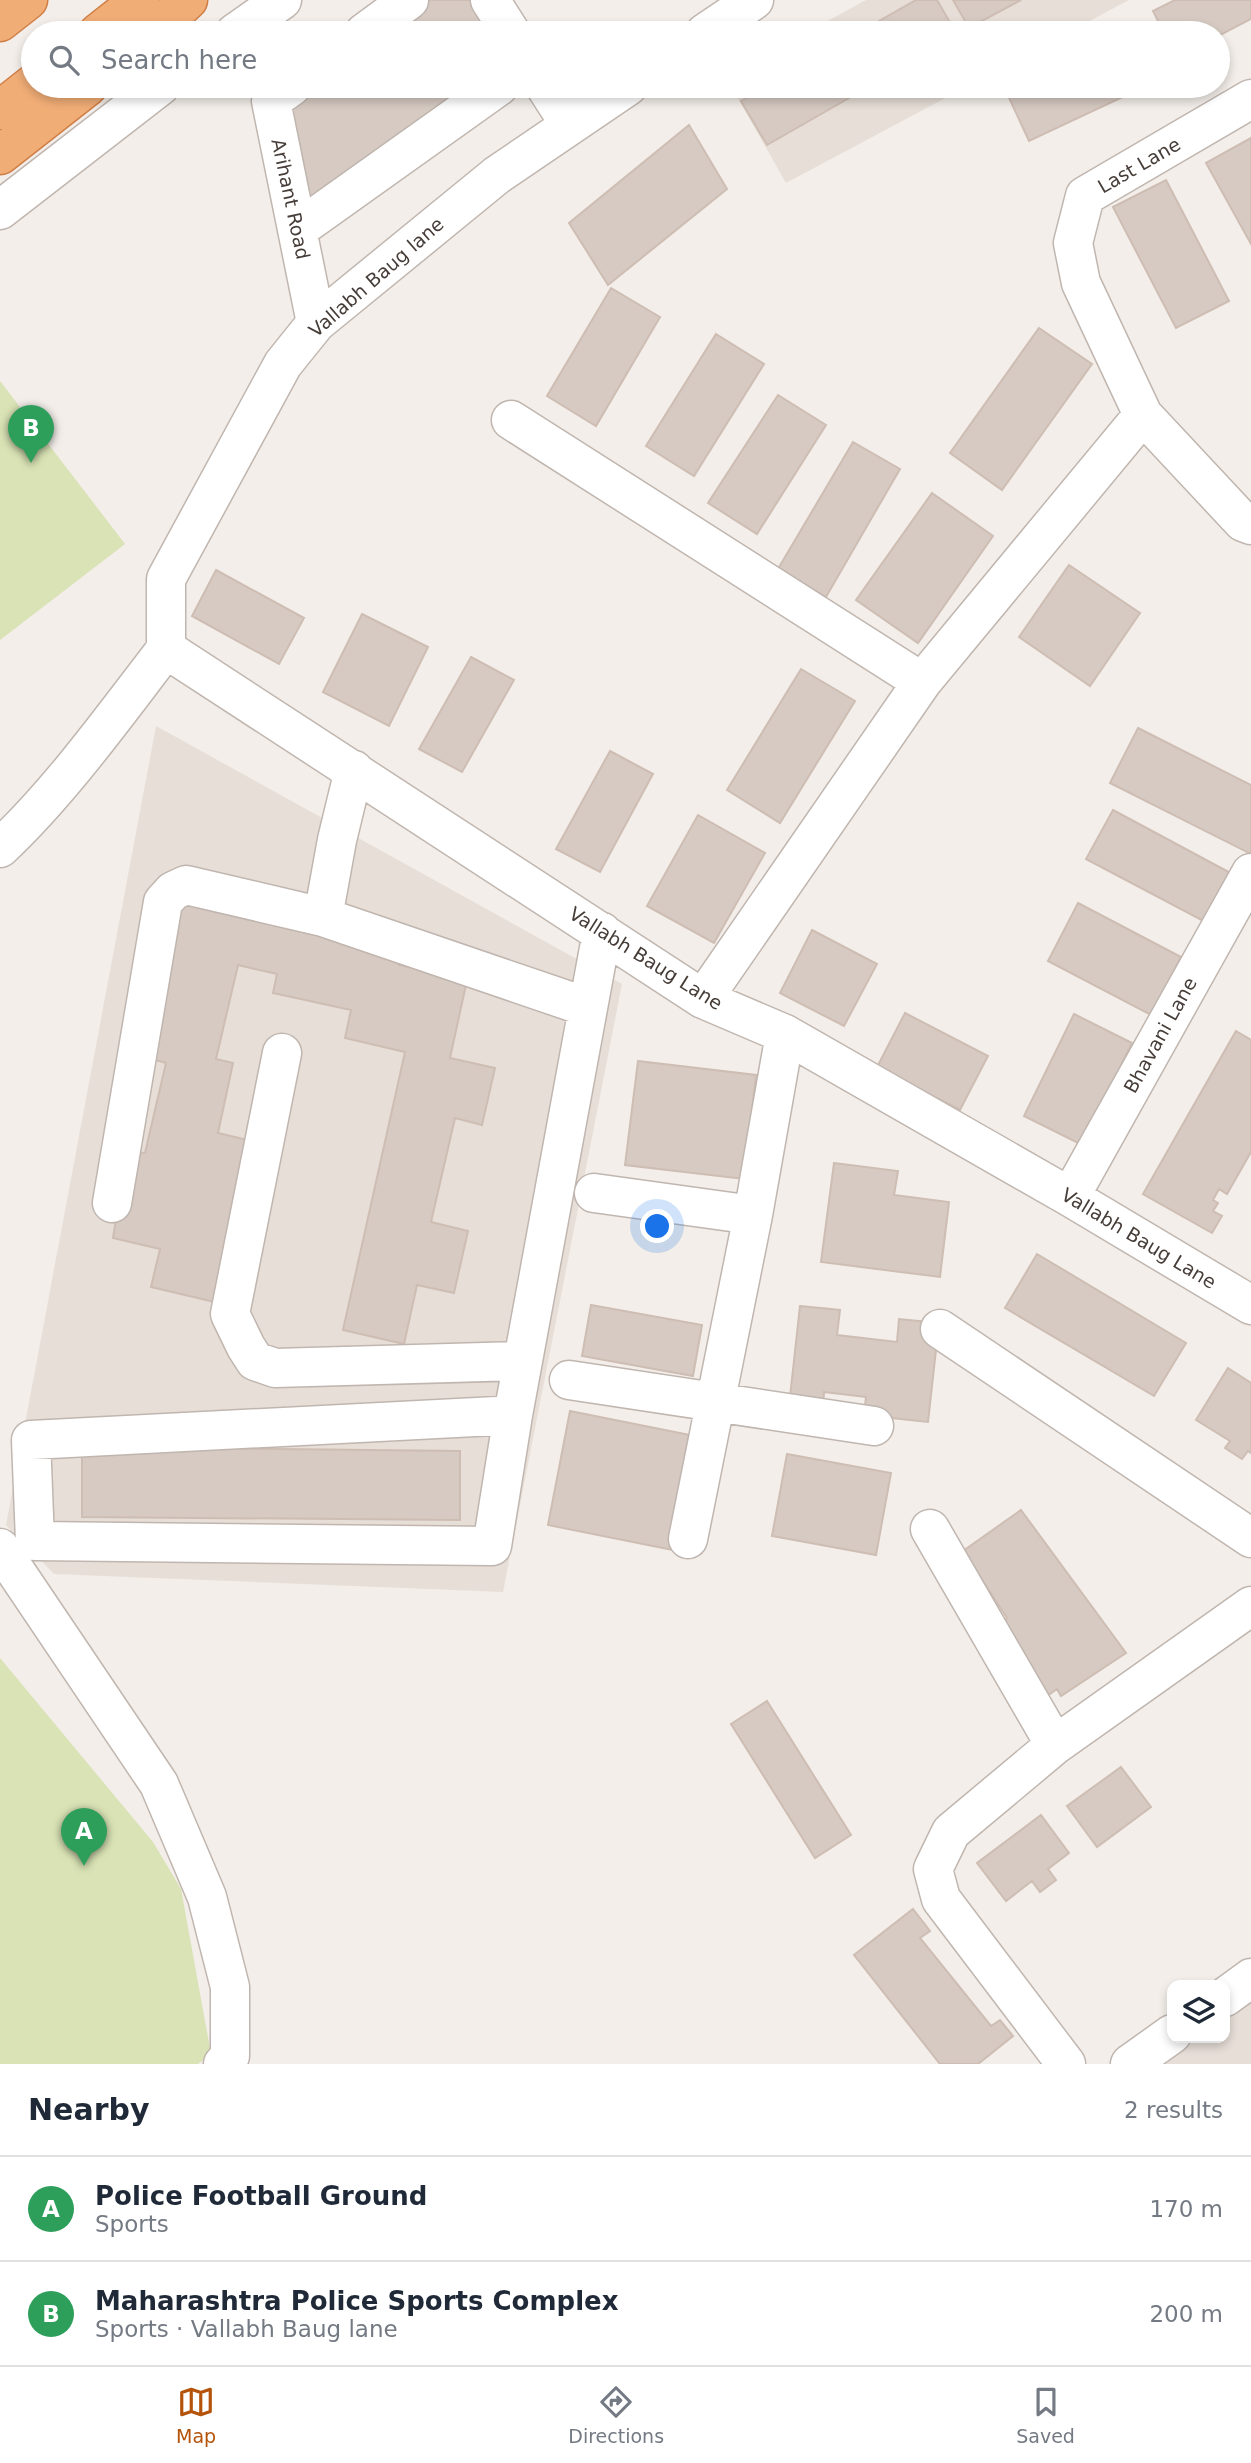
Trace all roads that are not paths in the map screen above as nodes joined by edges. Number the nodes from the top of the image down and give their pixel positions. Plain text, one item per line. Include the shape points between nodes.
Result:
1 (28, 0) edge
2 (141, 0) edge
3 (188, 0) edge
4 (282, 0) edge
5 (409, 0) edge
6 (490, 0) edge
7 (754, 0) edge
8 (114, 21) edge
9 (165, 21) edge
10 (252, 21) edge
11 (380, 21) edge
12 (503, 21) edge
13 (723, 21) edge
14 (0, 22) edge
15 (21, 93) edge
16 (73, 98) edge
17 (145, 98) edge
18 (275, 98) edge
19 (482, 98) edge
20 (553, 98) edge
21 (610, 98) edge
22 (1251, 99) edge
23 (0, 110) edge
24 (570, 125) junction
25 (0, 155) edge
26 (0, 210) edge
27 (297, 230) junction
28 (316, 323) junction
29 (1143, 415) junction
30 (511, 420) dead end
31 (1251, 525) edge
32 (166, 649) junction
33 (922, 682) junction
34 (354, 771) junction
35 (0, 848) edge
36 (1251, 873) edge
37 (323, 916) junction
38 (602, 932) junction
39 (703, 999) junction
40 (587, 1007) junction
41 (785, 1034) junction
42 (282, 1053) dead end
43 (594, 1193) dead end
44 (1070, 1197) junction
45 (112, 1203) dead end
46 (754, 1215) junction
47 (1251, 1305) edge
48 (940, 1329) dead end
49 (523, 1361) junction
50 (569, 1380) dead end
51 (717, 1402) junction
52 (513, 1415) junction
53 (874, 1426) dead end
54 (930, 1529) dead end
55 (1251, 1538) edge
56 (688, 1539) dead end
57 (0, 1548) edge
58 (1251, 1605) edge
59 (1055, 1745) junction
60 (1251, 1978) edge
61 (1230, 1993) edge
62 (1167, 2038) edge
63 (223, 2064) edge
64 (1066, 2064) edge
65 (1130, 2064) edge

1 - 14 highway
2 - 8 highway
3 - 9 highway
4 - 10 street
5 - 11 street
6 - 12 street
7 - 13 street
15 - 23 highway
16 - 25 highway
17 - 26 street
18 - 27 street, Arihant Road via 271,101
19 - 27 street
20 - 24 street
21 - 24 street, Vallabh Baug lane
22 - 29 street, Last Lane via 1086,196 1073,243 1081,283
24 - 28 street, Vallabh Baug lane via 497,174
27 - 28 street, Arihant Road
28 - 32 street, Vallabh Baug lane via 284,364 166,579
29 - 31 street, Last Lane via 1243,522
29 - 33 street
30 - 33 street
32 - 34 street, Vallabh Baug Lane
32 - 35 street via 23,827
33 - 39 street
34 - 37 street
34 - 38 street, Vallabh Baug Lane
36 - 44 street, Bhavani Lane
37 - 40 street
37 - 45 street via 186,886 163,902
38 - 39 street, Vallabh Baug Lane
38 - 40 street
39 - 41 street, Vallabh Baug Lane
40 - 49 street
41 - 44 street, Vallabh Baug Lane
41 - 46 street
42 - 49 street via 230,1314 256,1361 275,1368
43 - 46 street
44 - 47 street, Vallabh Baug Lane
46 - 51 street
48 - 55 street
49 - 52 street
50 - 51 street
51 - 53 street
51 - 56 street
52 - 52 street via 31,1440 35,1541 492,1546
54 - 59 street
57 - 63 street via 159,1784 207,1897 230,1987 230,2056
58 - 59 street
59 - 64 street via 951,1832 933,1869 941,1899
60 - 61 street
62 - 65 street

